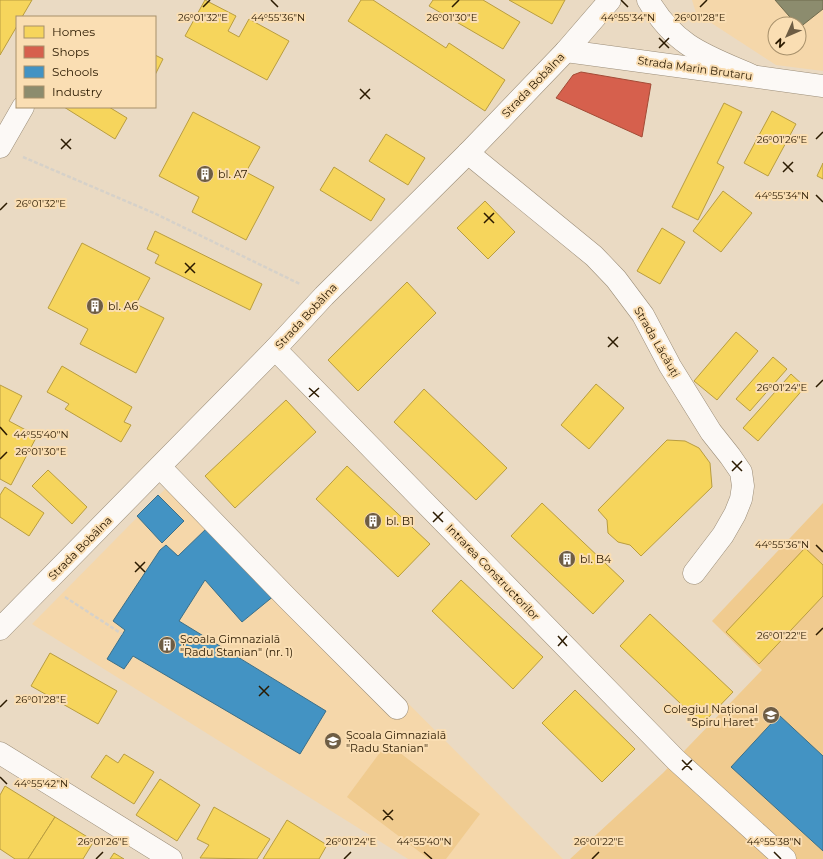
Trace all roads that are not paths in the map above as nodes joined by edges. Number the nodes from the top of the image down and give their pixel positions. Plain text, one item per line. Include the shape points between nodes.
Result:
1 (610, 0) edge
2 (648, 0) edge
3 (566, 51) junction
4 (751, 76) junction
5 (823, 86) edge
6 (22, 108) edge
7 (0, 147) edge
8 (468, 153) junction
9 (275, 349) junction
10 (160, 467) junction
11 (694, 573) dead end
12 (0, 629) edge
13 (397, 708) dead end
14 (0, 753) edge
15 (171, 859) edge
16 (785, 859) edge

1 - 3 street, Strada Bobâlna
2 - 4 street via 669,30 686,44
3 - 4 street, Strada Marin Brutaru
3 - 8 street, Strada Bobâlna
4 - 5 street, Strada Marin Brutaru
6 - 7 street
8 - 9 street, Strada Bobâlna via 324,296
8 - 11 street, Strada Lăcăuți via 594,256 616,279 643,315 670,366 707,426 741,472 743,486 735,514 723,535
9 - 10 street, Strada Bobâlna
9 - 16 street, Intrarea Constructorilor via 676,760
10 - 12 street, Strada Bobâlna
10 - 13 street
14 - 15 street

